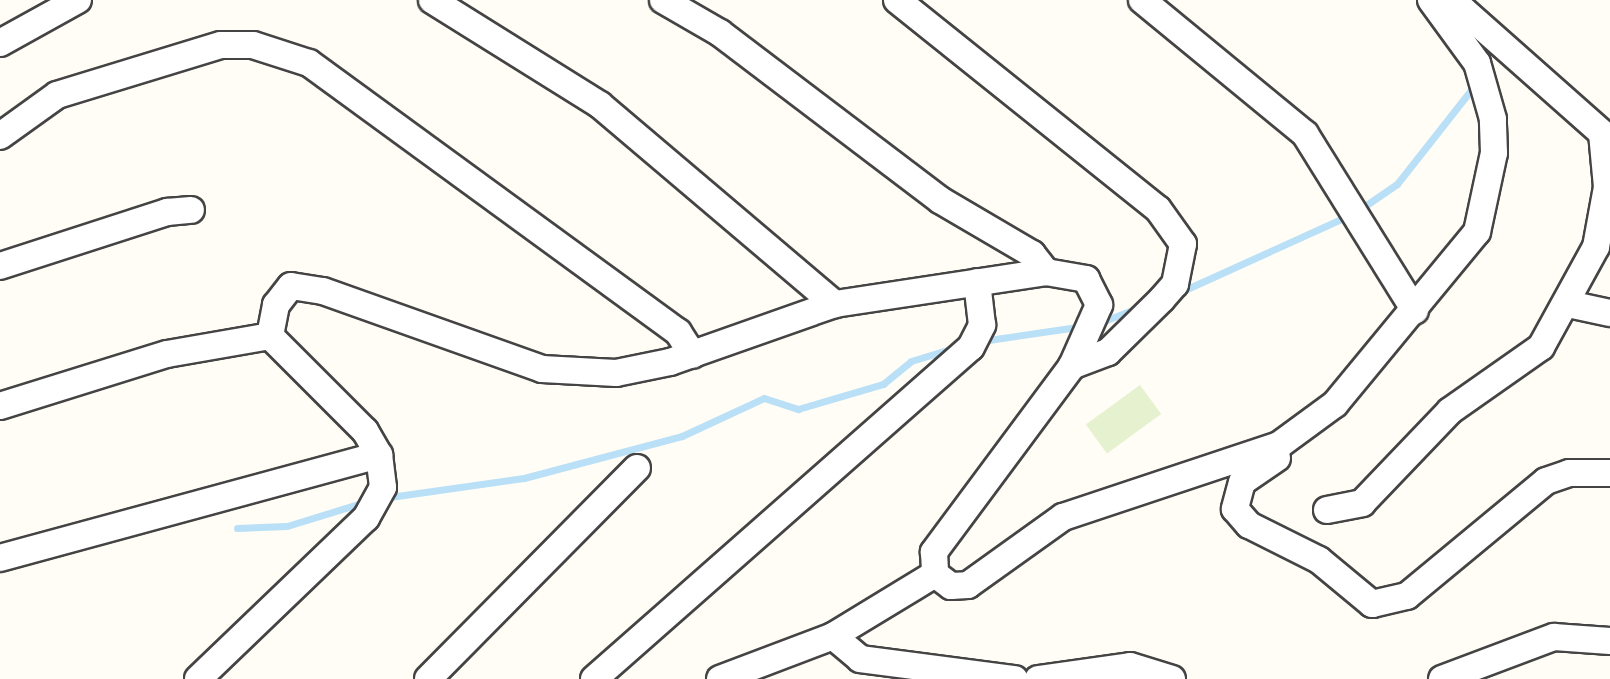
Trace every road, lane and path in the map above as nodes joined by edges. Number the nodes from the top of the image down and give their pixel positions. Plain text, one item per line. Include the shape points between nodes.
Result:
1 (78, 0) edge
2 (432, 0) edge
3 (663, 0) edge
4 (897, 0) edge
5 (1142, 0) edge
6 (1436, 5) edge
7 (0, 43) edge
8 (0, 136) edge
9 (191, 210) dead end
10 (0, 266) edge
11 (1046, 272) junction
12 (977, 282) junction
13 (835, 304) junction
14 (1568, 304) junction
15 (1415, 311) junction
16 (1610, 313) edge
17 (270, 336) junction
18 (692, 355) junction
19 (1072, 366) junction
20 (0, 406) edge
21 (1279, 446) junction
22 (379, 455) junction
23 (637, 468) dead end
24 (1610, 473) edge
25 (1327, 510) dead end
26 (0, 558) edge
27 (935, 574) junction
28 (833, 636) junction
29 (1610, 641) edge
30 (198, 679) edge
31 (428, 679) edge
32 (594, 679) edge
33 (720, 679) edge
34 (1015, 679) edge
35 (1038, 679) edge
36 (1172, 679) edge
37 (1443, 679) edge

1 - 7 street
2 - 13 street via 600,105
3 - 11 street via 720,33 940,201 1032,254
4 - 19 street via 1158,209 1182,244 1175,284 1163,299 1108,352
5 - 15 street via 1305,134
6 - 14 street via 1464,11 1602,133 1608,187 1598,235
6 - 15 street via 1478,63 1493,119 1494,153 1477,232
8 - 18 street via 57,95 222,45 253,45 309,63 678,332
9 - 10 street via 167,212
11 - 12 street
11 - 19 street via 1075,274 1096,290 1099,305
12 - 13 street
12 - 32 street via 982,325 971,347
13 - 18 street
14 - 16 street
14 - 25 street via 1541,346 1450,411 1362,503
15 - 21 street via 1335,404
17 - 18 street via 275,305 291,286 323,291 542,369 616,373
17 - 20 street via 167,354
17 - 22 street via 365,431
19 - 27 street via 933,552
21 - 24 street via 1278,458 1242,482 1235,509 1249,525 1319,560 1372,604 1407,596 1546,481 1569,473
21 - 27 street via 1063,517 968,585 951,586
22 - 26 street
22 - 30 street via 383,487 366,518
23 - 31 street
27 - 28 street
28 - 33 street
28 - 34 street via 860,659
29 - 37 street via 1554,637
35 - 36 street via 1130,666

